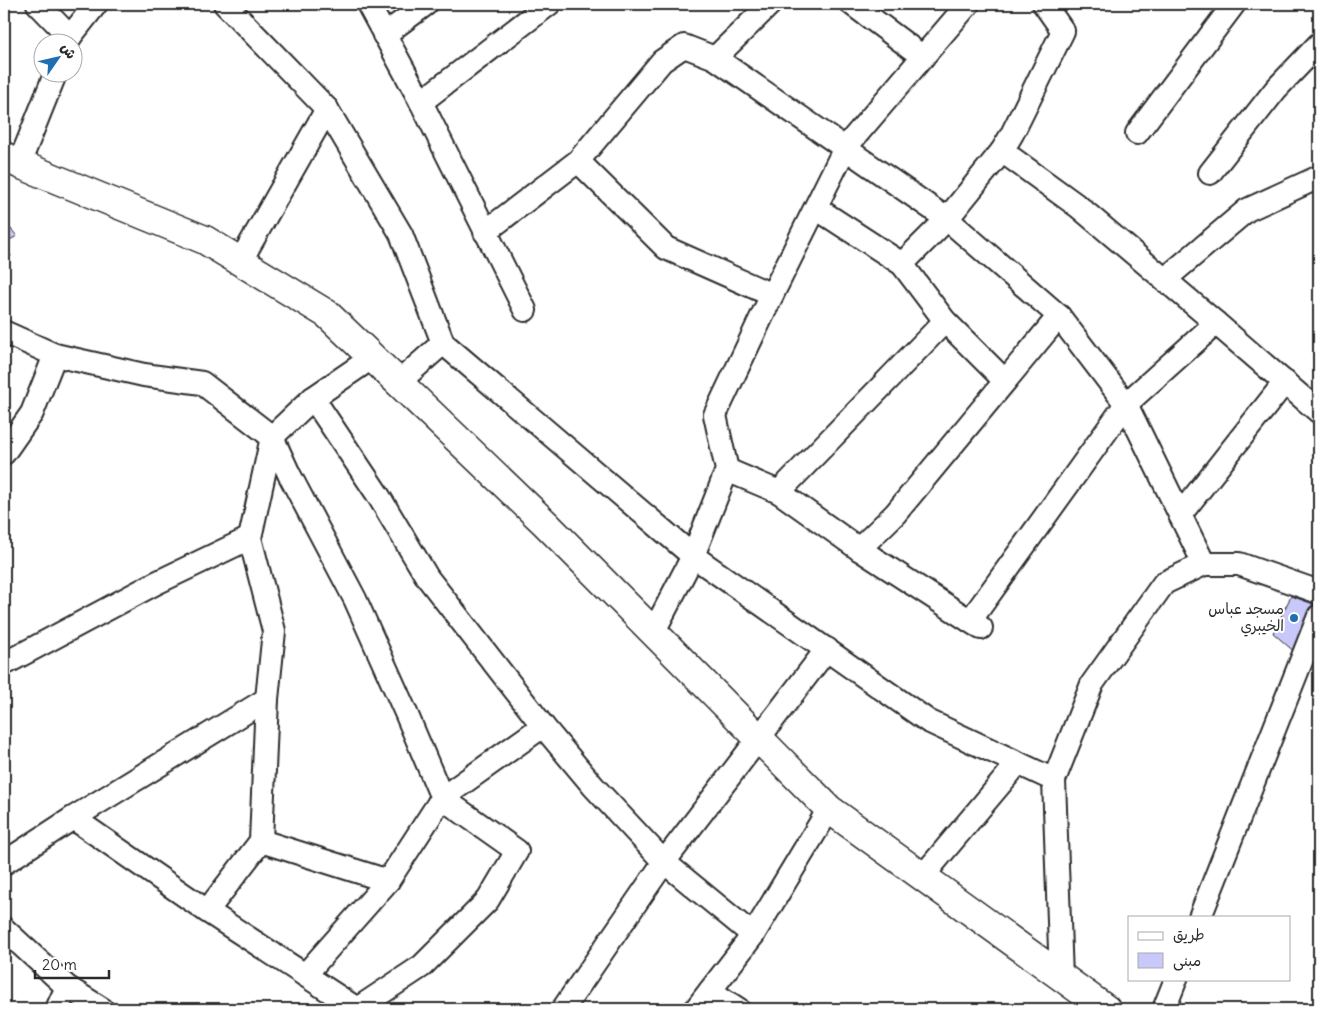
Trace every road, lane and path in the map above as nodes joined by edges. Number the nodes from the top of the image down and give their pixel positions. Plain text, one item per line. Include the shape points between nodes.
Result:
1 (38, 4) edge
2 (96, 4) edge
3 (225, 4) edge
4 (368, 4) edge
5 (426, 4) edge
6 (550, 4) edge
7 (770, 4) edge
8 (852, 4) edge
9 (968, 4) edge
10 (1044, 4) edge
11 (1234, 4) edge
12 (62, 32) edge
13 (75, 32) edge
14 (384, 35) junction
15 (1319, 44) edge
16 (923, 57) junction
17 (715, 58) junction
18 (51, 82) edge
19 (420, 102) junction
20 (327, 108) junction
21 (1137, 133) dead end
22 (845, 148) junction
23 (1002, 151) junction
24 (12, 160) edge
25 (578, 161) junction
26 (1210, 173) dead end
27 (1319, 177) edge
28 (816, 208) junction
29 (947, 218) junction
30 (485, 232) junction
31 (240, 262) junction
32 (902, 264) junction
33 (1164, 280) junction
34 (772, 295) junction
35 (524, 310) dead end
36 (1059, 316) junction
37 (946, 321) junction
38 (1216, 323) junction
39 (4, 332) edge
40 (443, 343) junction
41 (55, 355) junction
42 (372, 357) junction
43 (1005, 381) junction
44 (399, 382) junction
45 (1285, 382) junction
46 (313, 398) junction
47 (1126, 404) junction
48 (1319, 412) edge
49 (272, 438) junction
50 (4, 453) edge
51 (726, 470) junction
52 (779, 492) junction
53 (1180, 515) junction
54 (250, 538) junction
55 (860, 549) junction
56 (693, 556) junction
57 (1204, 564) junction
58 (1319, 592) edge
59 (1319, 616) edge
60 (653, 632) junction
61 (827, 649) junction
62 (4, 664) edge
63 (267, 699) junction
64 (543, 726) junction
65 (758, 738) junction
66 (1018, 763) junction
67 (1054, 780) junction
68 (442, 798) junction
69 (828, 810) junction
70 (73, 818) junction
71 (261, 841) junction
72 (664, 862) junction
73 (4, 863) edge
74 (922, 877) junction
75 (388, 880) junction
76 (207, 911) junction
77 (1200, 916) edge
78 (4, 929) edge
79 (753, 935) junction
80 (305, 975) junction
81 (1061, 978) junction
82 (1176, 980) edge
83 (68, 987) junction
84 (710, 990) junction
85 (57, 1009) edge
86 (102, 1009) edge
87 (357, 1009) edge
88 (563, 1009) edge
89 (696, 1009) edge
90 (738, 1009) edge
91 (1106, 1009) edge
92 (1164, 1009) edge

1 - 12 street
2 - 13 street
3 - 20 street
4 - 14 street
5 - 14 street
6 - 19 street
7 - 17 street
8 - 16 street
9 - 16 street
10 - 23 street via 1063,31
11 - 21 street
14 - 19 street
15 - 26 street via 1276,89
16 - 22 street
17 - 22 street
17 - 25 street via 684,46 662,61
18 - 24 street
19 - 30 street
20 - 31 street
20 - 40 street via 401,234
22 - 28 street
22 - 29 street
23 - 29 street
23 - 33 street via 1079,207
24 - 31 main road via 205,240
25 - 30 street
25 - 34 street via 666,248
27 - 33 street via 1248,210
28 - 32 street
28 - 34 street
29 - 32 street
29 - 36 street
30 - 35 street
31 - 42 main road via 327,314
32 - 37 street
33 - 38 street
34 - 51 street via 715,414
36 - 43 street
36 - 47 street
37 - 43 street
37 - 52 street
38 - 45 street
38 - 47 street
39 - 41 street
40 - 44 street
40 - 56 street
41 - 49 street via 144,375 202,383
41 - 50 street via 32,413
42 - 44 main road
42 - 46 street
43 - 55 street via 895,514
44 - 60 main road
45 - 48 street
45 - 53 street
46 - 49 street
46 - 64 street via 378,495 427,577
47 - 53 street
47 - 55 street via 975,625
49 - 54 street
49 - 68 street via 354,599
51 - 52 street
51 - 56 street
52 - 55 street
53 - 57 street
54 - 62 street via 156,583
54 - 63 street via 274,631
56 - 60 street
56 - 61 street
57 - 58 street via 1239,564
57 - 67 street via 1164,583 1092,684
59 - 77 street
60 - 65 main road
61 - 65 street
61 - 66 street via 928,720
63 - 70 street
63 - 71 street
64 - 68 street
64 - 72 street
65 - 69 main road
65 - 72 street
66 - 67 street
66 - 74 street
67 - 81 street
68 - 75 street
68 - 87 street via 517,851 488,900 422,966
69 - 74 main road
69 - 79 street
70 - 73 street
70 - 76 street
71 - 75 street
71 - 76 street
72 - 79 street
72 - 88 street
74 - 81 main road
75 - 80 street
76 - 80 street
78 - 83 street
79 - 84 street
80 - 87 street
81 - 91 main road
82 - 92 street
83 - 85 street
83 - 86 street
84 - 89 street
84 - 90 street

